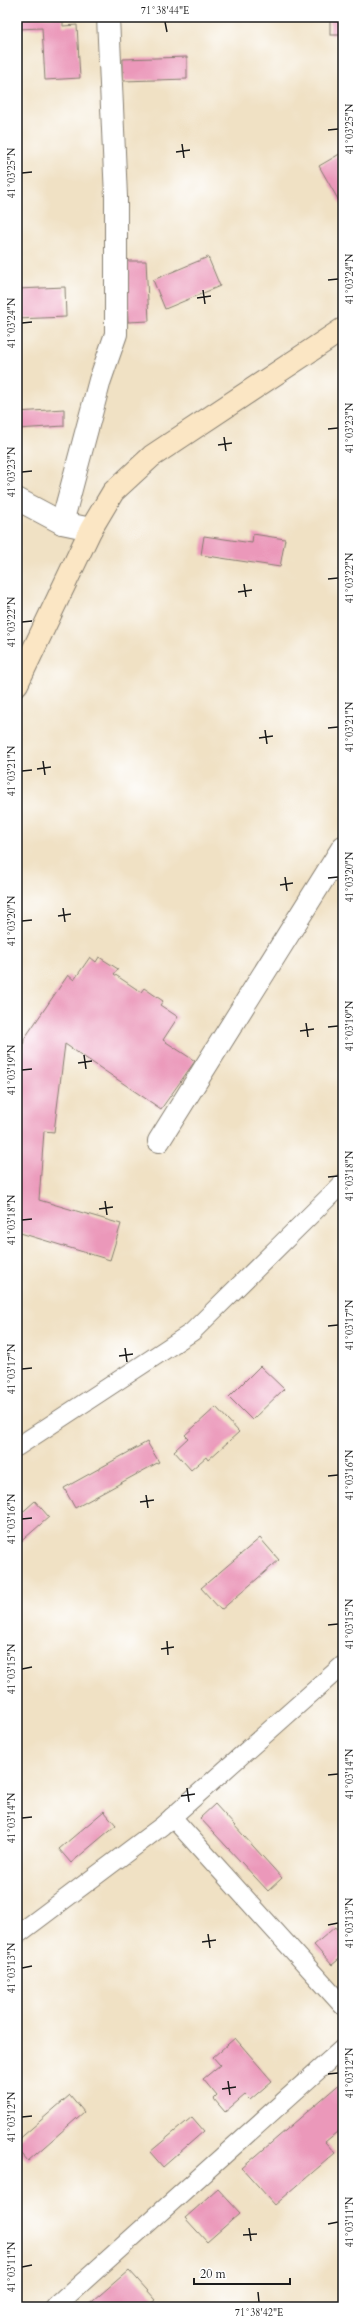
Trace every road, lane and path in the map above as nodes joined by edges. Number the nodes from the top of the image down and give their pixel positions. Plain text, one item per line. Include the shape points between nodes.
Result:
1 (108, 17) edge
2 (343, 329) edge
3 (17, 499) edge
4 (62, 523) junction
5 (91, 530) junction
6 (17, 684) edge
7 (343, 847) edge
8 (159, 1141) dead end
9 (343, 1183) edge
10 (17, 1447) edge
11 (343, 1665) edge
12 (172, 1817) junction
13 (17, 1935) edge
14 (343, 2006) edge
15 (343, 2048) edge
16 (55, 2307) edge

1 - 4 street via 116,197 116,334 100,380
2 - 5 street via 152,456 113,492
3 - 4 street
4 - 5 street
5 - 6 street
7 - 8 street
9 - 10 lane via 192,1332
11 - 12 lane
12 - 13 lane
12 - 14 lane
15 - 16 lane

